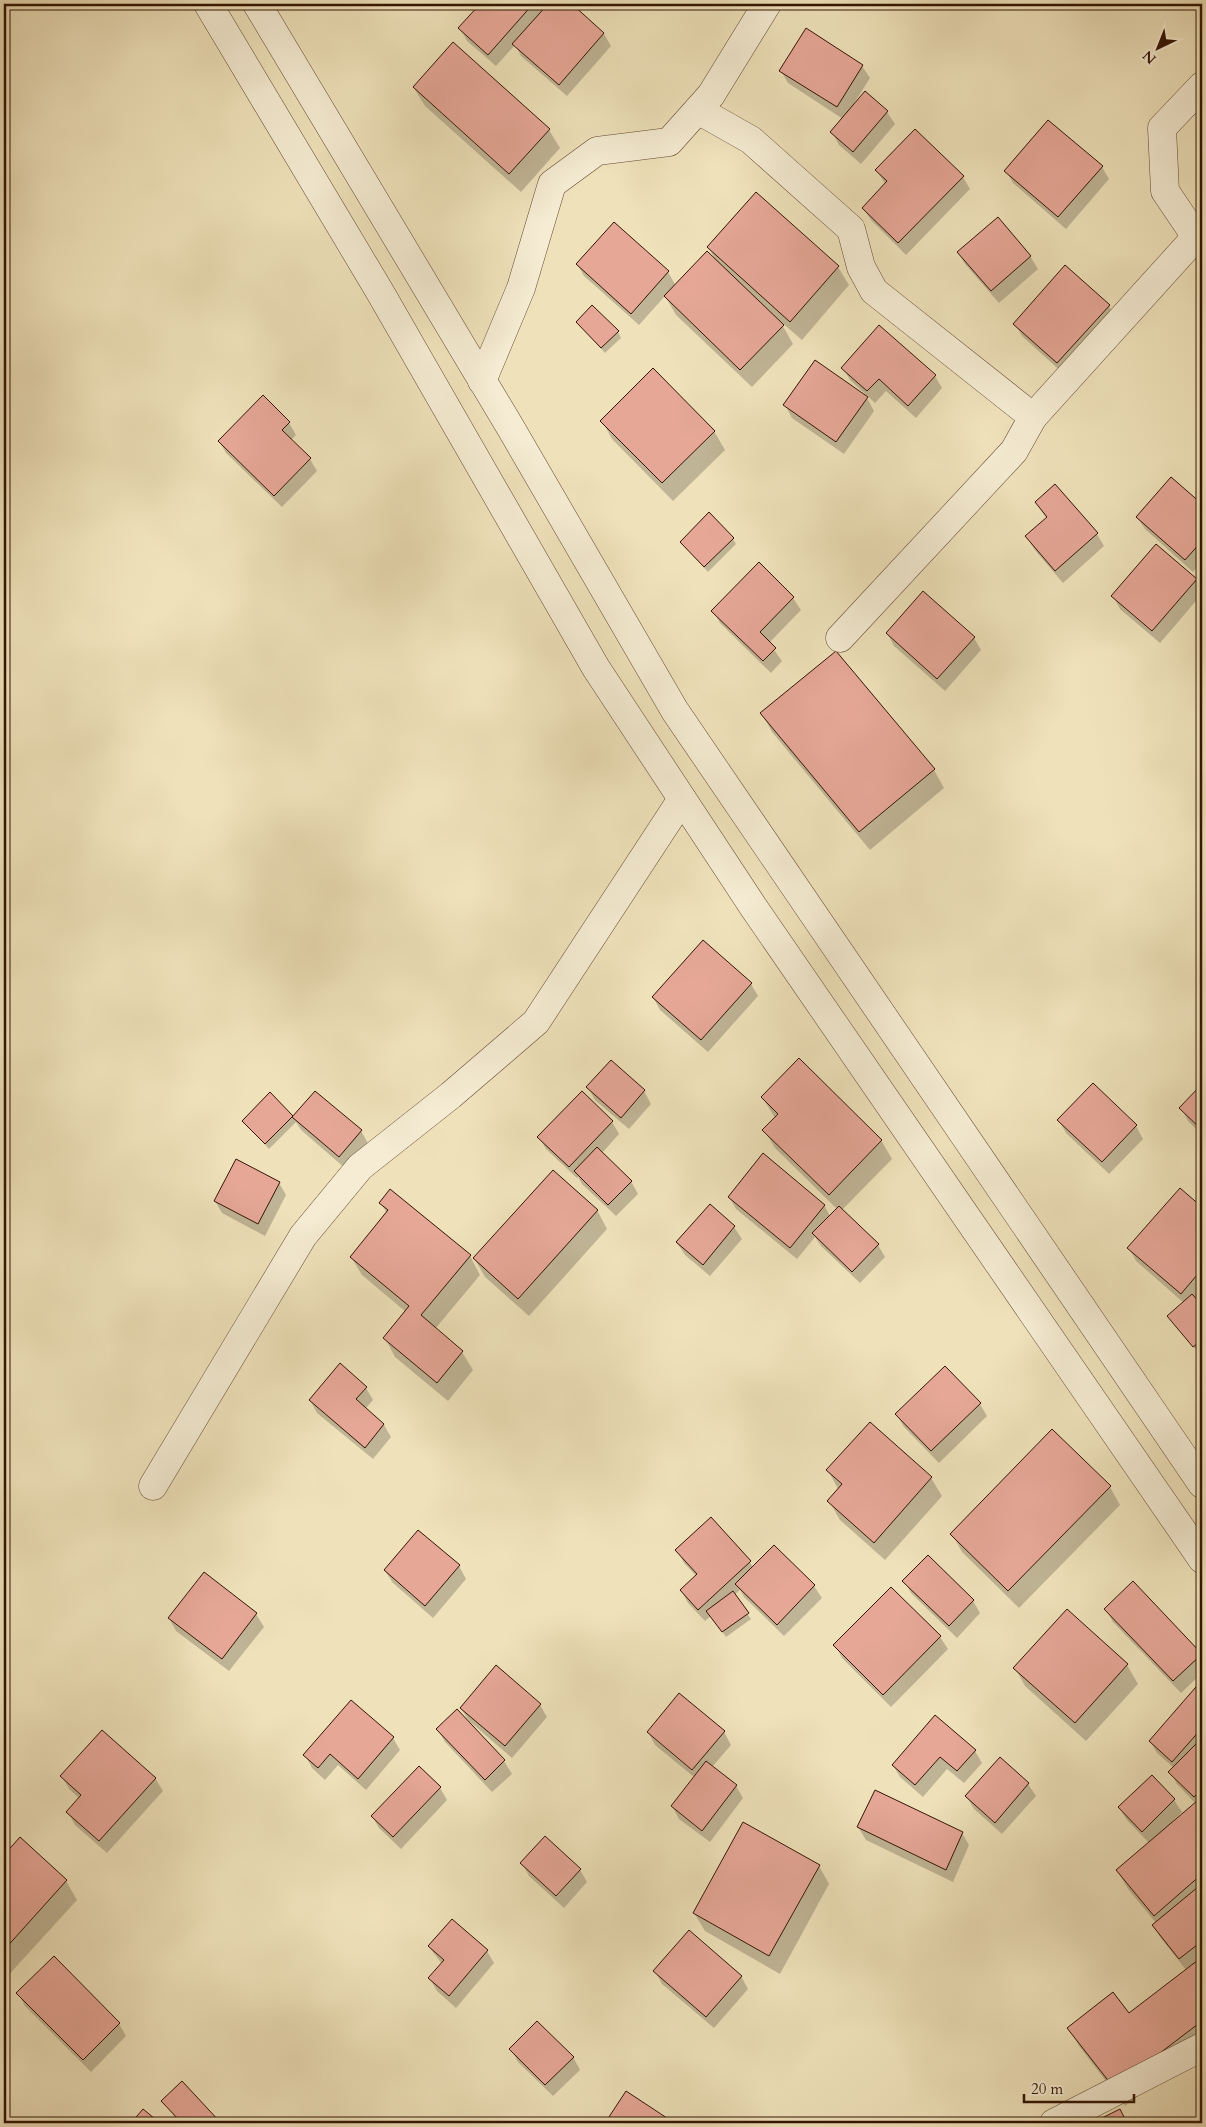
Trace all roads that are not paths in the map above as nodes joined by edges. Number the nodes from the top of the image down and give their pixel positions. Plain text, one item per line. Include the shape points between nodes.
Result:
1 (208, 4) edge
2 (257, 4) edge
3 (767, 4) edge
4 (1202, 86) edge
5 (698, 110) junction
6 (482, 381) junction
7 (1033, 417) junction
8 (840, 638) dead end
9 (702, 751) junction
10 (666, 774) junction
11 (682, 799) junction
12 (1202, 1484) edge
13 (153, 1486) dead end
14 (1202, 1559) edge
15 (1202, 2047) edge
16 (1054, 2123) edge

1 - 10 street via 380,292 596,668
2 - 6 street
3 - 5 street via 711,95
4 - 7 street via 1162,128 1165,191 1196,237
5 - 6 street via 669,142 597,151 552,184 521,288
5 - 7 street via 751,140 851,229 861,267 874,290
6 - 9 street via 675,712
7 - 8 street via 1014,452
9 - 10 street
9 - 12 street
10 - 11 street
11 - 13 street via 536,1022 451,1096 360,1168 303,1236
11 - 14 street
15 - 16 street

